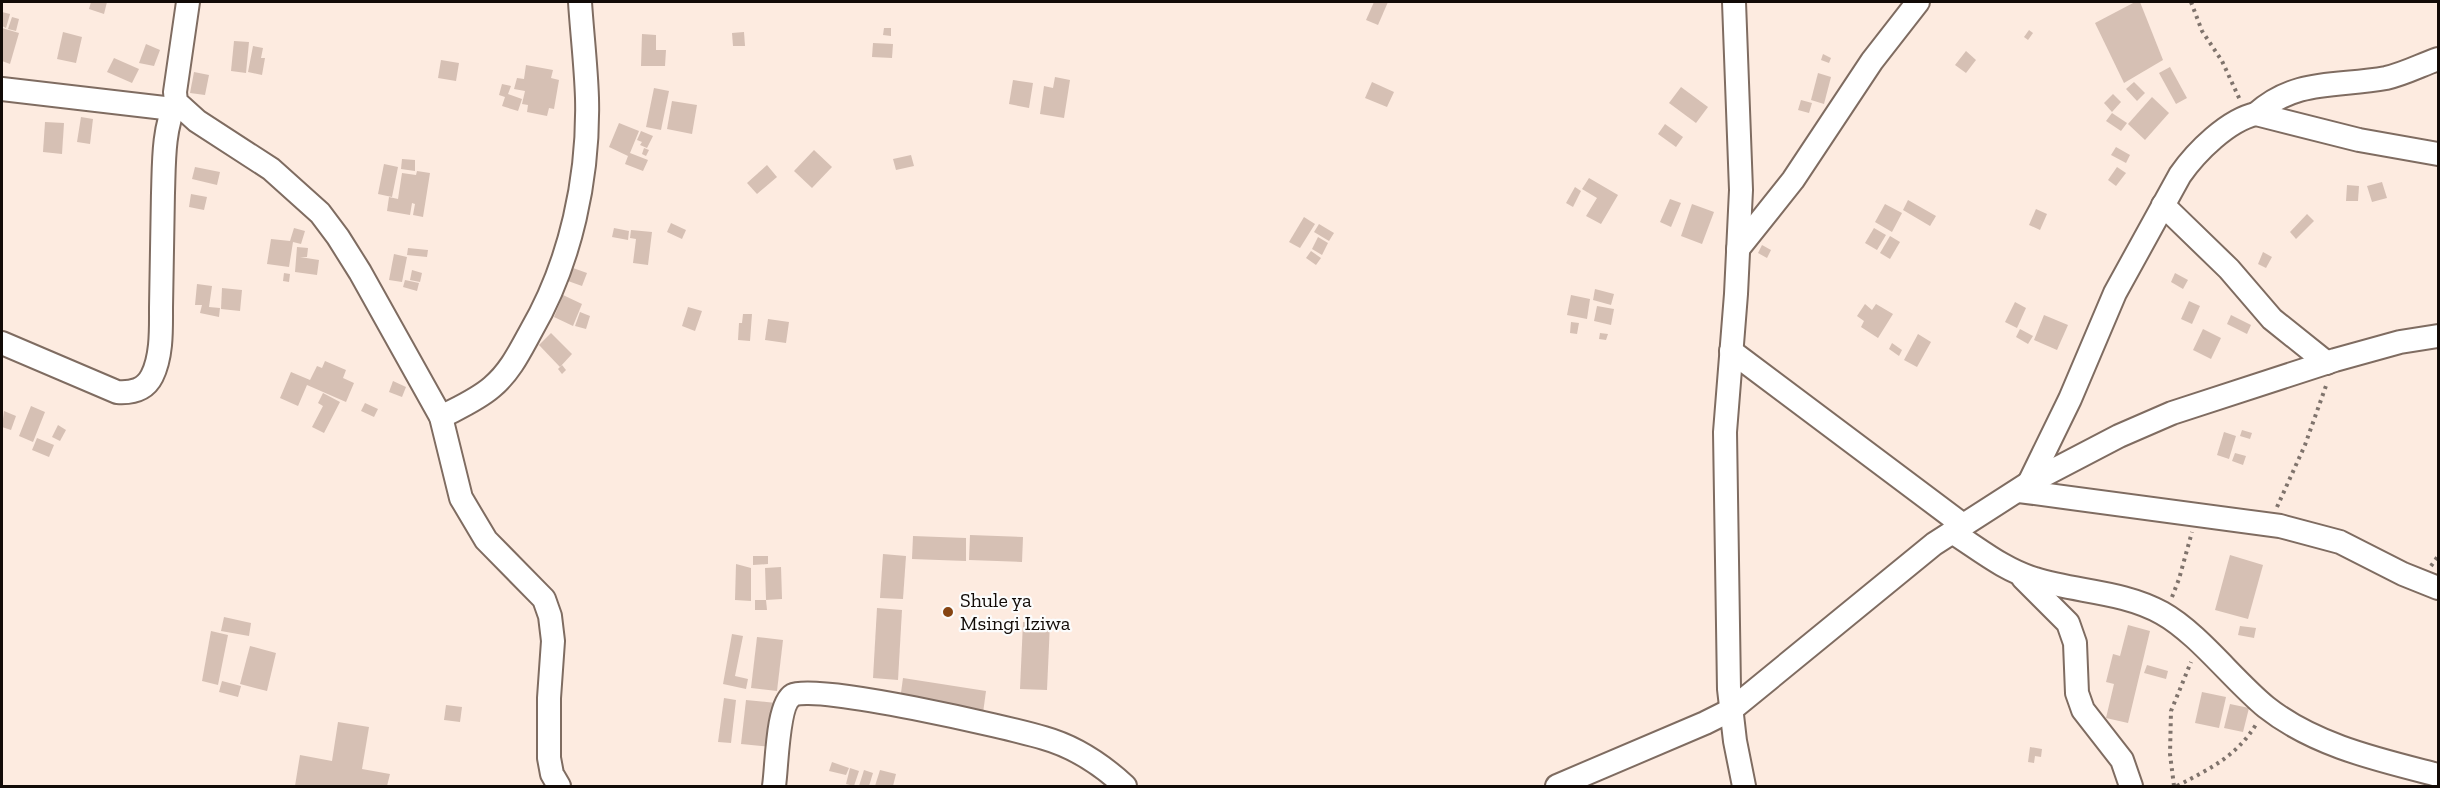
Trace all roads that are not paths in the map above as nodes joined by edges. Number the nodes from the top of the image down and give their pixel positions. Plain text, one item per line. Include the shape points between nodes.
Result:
1 (188, 2) edge
2 (580, 2) edge
3 (1734, 2) edge
4 (1918, 2) edge
5 (2439, 59) edge
6 (2, 90) edge
7 (174, 106) junction
8 (2251, 115) junction
9 (2439, 154) edge
10 (2163, 205) junction
11 (1738, 249) junction
12 (2439, 336) edge
13 (2, 343) edge
14 (1731, 351) junction
15 (2331, 361) junction
16 (441, 417) junction
17 (2024, 487) junction
18 (1958, 528) junction
19 (2016, 572) junction
20 (2439, 588) edge
21 (1731, 710) junction
22 (2439, 776) edge
23 (559, 786) edge
24 (774, 786) edge
25 (1125, 786) edge
26 (1557, 786) edge
27 (1744, 786) edge
28 (2131, 786) edge

1 - 7 street
2 - 16 street via 587,99 583,180 564,256 543,311 509,370 475,399
3 - 11 street via 1741,189
4 - 11 street via 1872,61 1793,180
5 - 8 street via 2389,77 2302,88
6 - 7 street
7 - 13 street via 164,161 158,359 145,386 130,393 117,392
7 - 16 street via 271,169 320,213 360,272
8 - 9 street
8 - 10 street via 2214,138 2190,162
10 - 15 street via 2229,268 2272,319
10 - 17 street via 2115,293 2070,399
11 - 14 street
12 - 15 street
14 - 18 street
14 - 21 street via 1725,432
15 - 17 street via 2146,424
16 - 23 street via 461,498 486,540 544,599 550,616 553,641 549,758
17 - 18 street
17 - 20 street via 2269,524 2340,542
18 - 19 street
18 - 21 street via 1902,569
19 - 22 street via 2037,580 2102,592 2162,613 2267,708 2298,727 2345,750
19 - 28 street via 2068,623 2075,643 2077,693 2083,710 2122,760
21 - 26 street
21 - 27 street
24 - 25 street via 785,702 794,694 806,692 879,701 1044,738 1100,764

